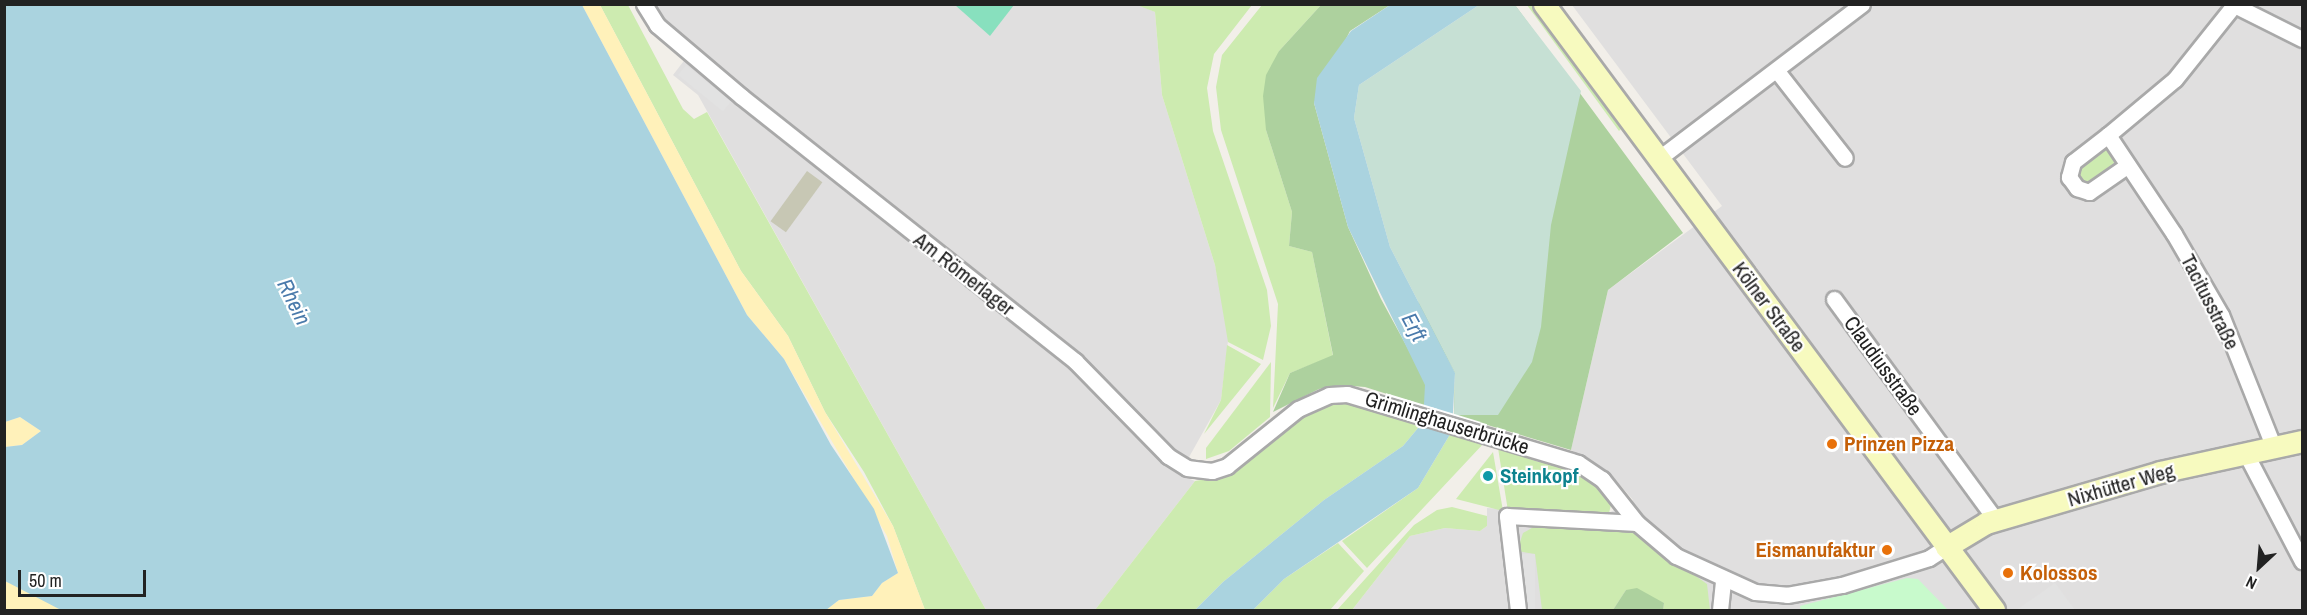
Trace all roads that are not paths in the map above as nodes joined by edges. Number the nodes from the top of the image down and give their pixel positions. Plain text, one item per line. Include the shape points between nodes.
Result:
1 (644, 4) edge
2 (1544, 4) edge
3 (1862, 4) edge
4 (2302, 39) edge
5 (1777, 71) junction
6 (2108, 135) junction
7 (1845, 158) dead end
8 (1658, 159) junction
9 (2128, 165) junction
10 (1834, 299) dead end
11 (2302, 441) edge
12 (2274, 448) junction
13 (2246, 454) junction
14 (1181, 466) joint
15 (1996, 520) junction
16 (1637, 523) junction
17 (1946, 547) junction
18 (2302, 561) edge
19 (1723, 581) junction
20 (1518, 610) edge
21 (1720, 610) edge
22 (1994, 610) edge

1 - 14 street, Am Römerlager via 657,25 737,93 1075,362
2 - 8 main road, Kölner Straße
3 - 5 street
4 - 6 street via 2234,4 2175,78
5 - 7 street
5 - 8 street
6 - 9 street, Tacitusstraße
6 - 9 street via 2073,162 2069,177 2077,188 2089,192
8 - 17 main road, Kölner Straße
9 - 12 street, Tacitusstraße via 2221,315
10 - 15 street, Claudiusstraße
11 - 12 main road, Nixhütter Weg
12 - 13 main road, Nixhütter Weg
13 - 15 main road, Nixhütter Weg via 2160,472
13 - 18 street
14 - 16 street, Grimlinghauserbrücke via 1202,471 1227,466 1298,409 1329,395 1386,402 1591,469
15 - 17 main road, Nixhütter Weg via 1972,528
16 - 19 street, Grimlinghauserbrücke via 1676,556
16 - 20 street via 1507,516
17 - 19 street, Grimlinghauserbrücke via 1929,558 1868,578 1787,595 1771,596
17 - 22 main road, Kölner Straße
19 - 21 street

